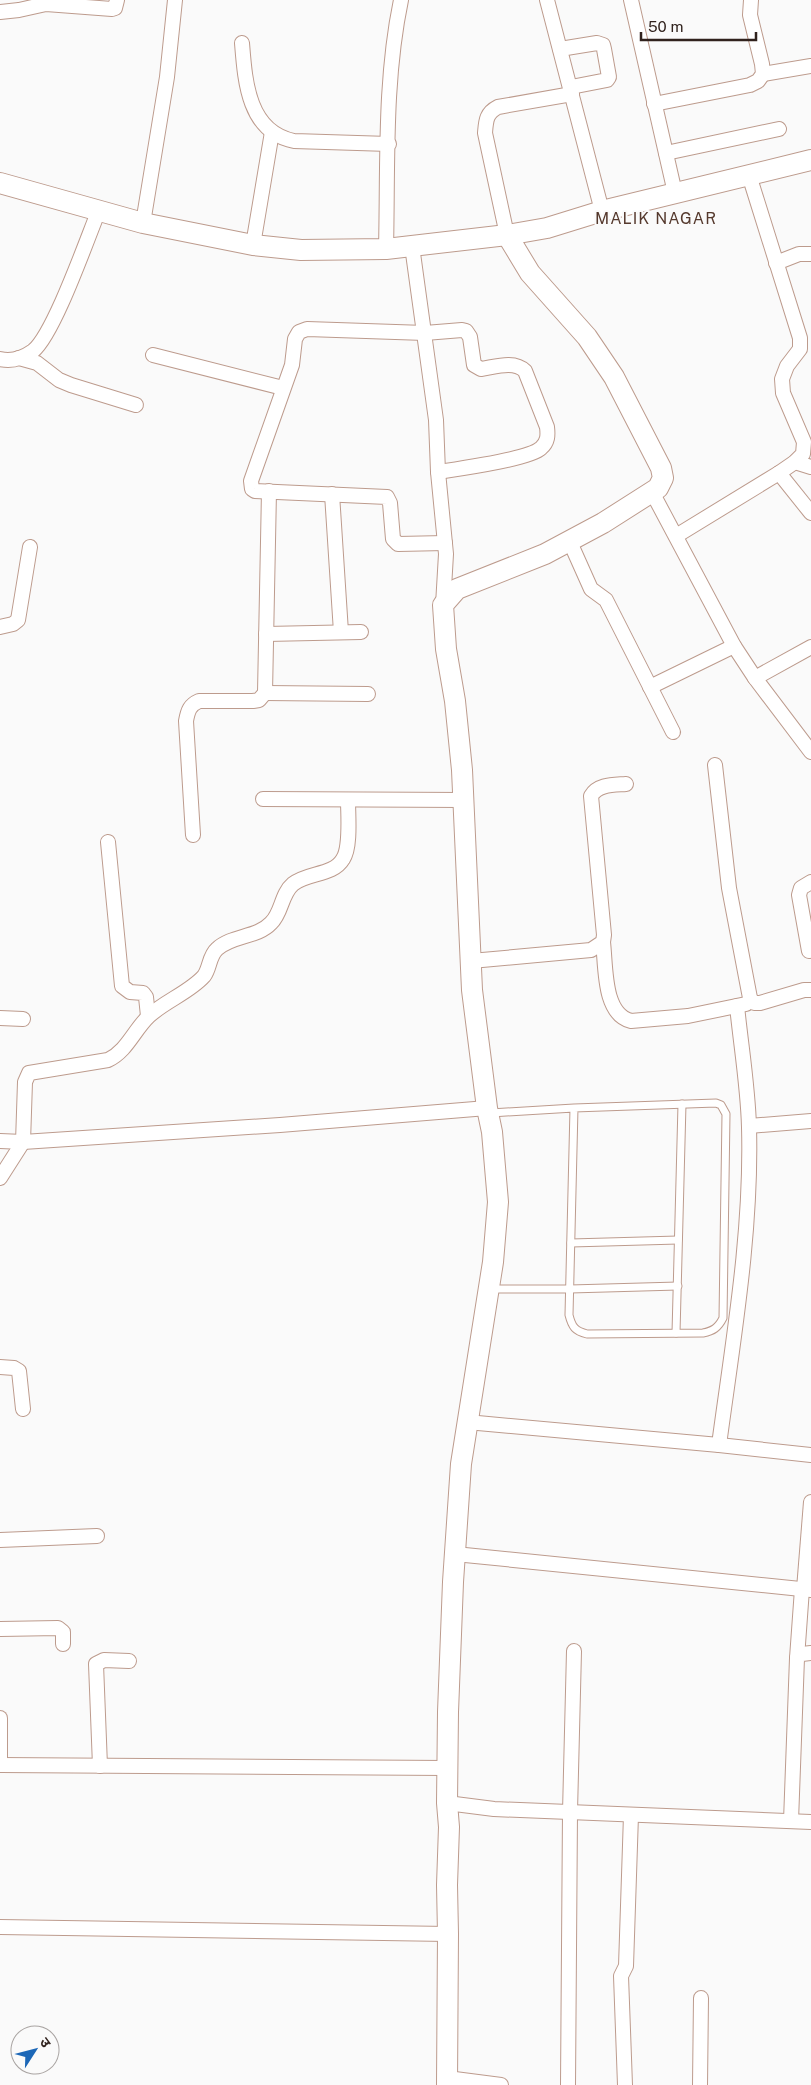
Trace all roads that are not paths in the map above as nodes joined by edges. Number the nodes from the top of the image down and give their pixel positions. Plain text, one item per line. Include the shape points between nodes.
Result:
1 (118, 0) edge
2 (175, 0) edge
3 (401, 0) edge
4 (547, 0) edge
5 (631, 0) edge
6 (751, 0) edge
7 (0, 12) edge
8 (242, 43) dead end
9 (560, 49) junction
10 (811, 66) edge
11 (763, 74) junction
12 (571, 90) junction
13 (654, 104) junction
14 (779, 129) dead end
15 (272, 132) junction
16 (389, 144) junction
17 (666, 153) junction
18 (811, 160) edge
19 (750, 175) junction
20 (0, 183) edge
21 (675, 193) junction
22 (99, 210) junction
23 (602, 211) junction
24 (143, 223) junction
25 (507, 235) junction
26 (253, 245) junction
27 (412, 246) junction
28 (386, 249) junction
29 (811, 254) edge
30 (776, 262) junction
31 (425, 333) junction
32 (153, 355) dead end
33 (19, 358) junction
34 (0, 359) edge
35 (283, 388) junction
36 (136, 405) dead end
37 (795, 462) junction
38 (811, 467) edge
39 (438, 472) junction
40 (779, 473) junction
41 (269, 491) junction
42 (652, 492) junction
43 (332, 494) junction
44 (811, 513) edge
45 (676, 536) junction
46 (570, 542) junction
47 (445, 543) junction
48 (30, 547) dead end
49 (443, 605) junction
50 (0, 627) edge
51 (341, 632) junction
52 (361, 632) dead end
53 (266, 634) junction
54 (734, 646) junction
55 (811, 647) edge
56 (754, 678) junction
57 (650, 686) junction
58 (265, 693) junction
59 (368, 694) dead end
60 (673, 732) dead end
61 (811, 752) edge
62 (715, 765) dead end
63 (626, 784) dead end
64 (263, 799) dead end
65 (348, 800) junction
66 (464, 800) junction
67 (193, 835) dead end
68 (108, 842) dead end
69 (811, 882) edge
70 (602, 942) junction
71 (809, 951) dead end
72 (471, 962) junction
73 (811, 990) edge
74 (754, 1003) junction
75 (737, 1006) junction
76 (148, 1016) junction
77 (0, 1018) edge
78 (23, 1019) dead end
79 (682, 1104) junction
80 (574, 1108) junction
81 (488, 1111) junction
82 (811, 1121) edge
83 (750, 1126) junction
84 (0, 1141) edge
85 (23, 1142) junction
86 (0, 1178) edge
87 (678, 1240) junction
88 (571, 1243) junction
89 (678, 1286) junction
90 (489, 1289) junction
91 (570, 1289) junction
92 (676, 1334) junction
93 (0, 1368) edge
94 (23, 1409) dead end
95 (467, 1422) junction
96 (719, 1444) junction
97 (811, 1455) edge
98 (811, 1502) edge
99 (98, 1536) dead end
100 (0, 1540) edge
101 (455, 1554) junction
102 (806, 1589) edge
103 (0, 1629) edge
104 (63, 1644) dead end
105 (574, 1652) dead end
106 (811, 1653) edge
107 (797, 1658) junction
108 (129, 1661) dead end
109 (0, 1718) edge
110 (0, 1765) edge
111 (100, 1766) junction
112 (447, 1768) junction
113 (447, 1803) junction
114 (570, 1812) junction
115 (631, 1815) junction
116 (791, 1821) junction
117 (811, 1822) edge
118 (0, 1927) edge
119 (448, 1934) junction
120 (701, 1998) dead end
121 (447, 2081) edge
122 (501, 2085) edge
123 (568, 2085) edge
124 (626, 2085) edge
125 (700, 2085) edge

1 - 7 street via 112,9 46,4
2 - 24 street via 167,77
3 - 16 street via 390,75
4 - 9 street
5 - 13 street
6 - 11 street via 750,15
8 - 15 street via 248,96
9 - 12 street
9 - 12 street via 597,42 604,49 607,80
10 - 11 street
11 - 13 street via 750,85
12 - 23 street
12 - 25 street via 498,107 486,118 485,133
13 - 17 street
14 - 17 street
15 - 16 street via 280,138 294,141
15 - 26 street
16 - 28 street
17 - 21 street
18 - 19 street
19 - 21 street
19 - 30 street
20 - 22 street
21 - 23 street
22 - 24 street
22 - 33 street via 46,334 34,350
23 - 25 street via 547,228
24 - 26 street
25 - 27 street
25 - 42 street via 530,274 587,338 614,377 662,468 664,478
26 - 28 street via 301,250
27 - 28 street
27 - 31 street
29 - 30 street via 799,254
30 - 37 street via 800,338 800,349 782,379 783,393 804,442 803,454
31 - 35 street via 307,329 299,332
31 - 39 street via 436,420
31 - 39 street via 466,331 476,368 520,366 525,371 548,435 540,450 492,463
32 - 35 street
33 - 34 street
33 - 36 street via 37,363 71,385
35 - 41 street via 250,485 255,491
37 - 38 street
37 - 40 street
39 - 47 street
40 - 44 street
40 - 45 street
41 - 43 street
41 - 53 street
42 - 45 street
42 - 46 street
43 - 47 street via 387,497 393,539 398,544
43 - 51 street
45 - 54 street
46 - 49 street via 457,589
46 - 57 street via 591,588 606,600
47 - 49 street
48 - 50 street via 18,620
49 - 66 street
51 - 52 street
51 - 53 street
53 - 58 street
54 - 56 street
54 - 57 street
55 - 56 street
56 - 61 street
57 - 60 street
58 - 59 street
58 - 67 street via 253,701 199,701 188,711
62 - 74 street via 734,917 748,992
63 - 70 street via 599,788 591,796 604,935
64 - 65 street
65 - 66 street
65 - 76 street via 347,850 339,865 293,884 271,924 215,950 203,977
66 - 72 street
68 - 76 street via 122,986 126,990 143,993
69 - 71 street via 801,888 799,895
70 - 72 street via 591,950
70 - 75 street via 610,1002 622,1018 631,1021 688,1016
72 - 81 street
73 - 74 street
74 - 75 street
75 - 83 street
76 - 85 street via 123,1051 108,1060 29,1073 25,1082
77 - 78 street
79 - 80 lane
79 - 87 lane
79 - 92 lane via 721,1104 726,1114 723,1318 720,1325 704,1334
80 - 81 lane
80 - 88 lane
81 - 85 street
81 - 90 street via 498,1202
82 - 83 street
83 - 96 street via 743,1260
84 - 85 street
85 - 86 street
87 - 88 lane
87 - 89 lane
88 - 91 lane
89 - 91 lane
89 - 92 lane
90 - 91 lane
90 - 95 street
91 - 92 lane via 569,1315 571,1325 578,1332
93 - 94 street via 19,1371
95 - 96 street
95 - 101 street
96 - 97 street
98 - 102 street
99 - 100 street
101 - 102 street
101 - 112 street
102 - 107 street
103 - 104 street via 58,1628 63,1632
105 - 114 street
106 - 107 street
107 - 116 street
108 - 111 street via 104,1660 96,1664
109 - 110 street
110 - 111 street
111 - 112 street
112 - 113 street
113 - 114 street via 494,1809
113 - 119 street
114 - 115 street
114 - 123 street
115 - 116 street
115 - 124 street via 626,1966 621,1976
116 - 117 street
118 - 119 street
119 - 121 street
120 - 125 street
121 - 122 street

